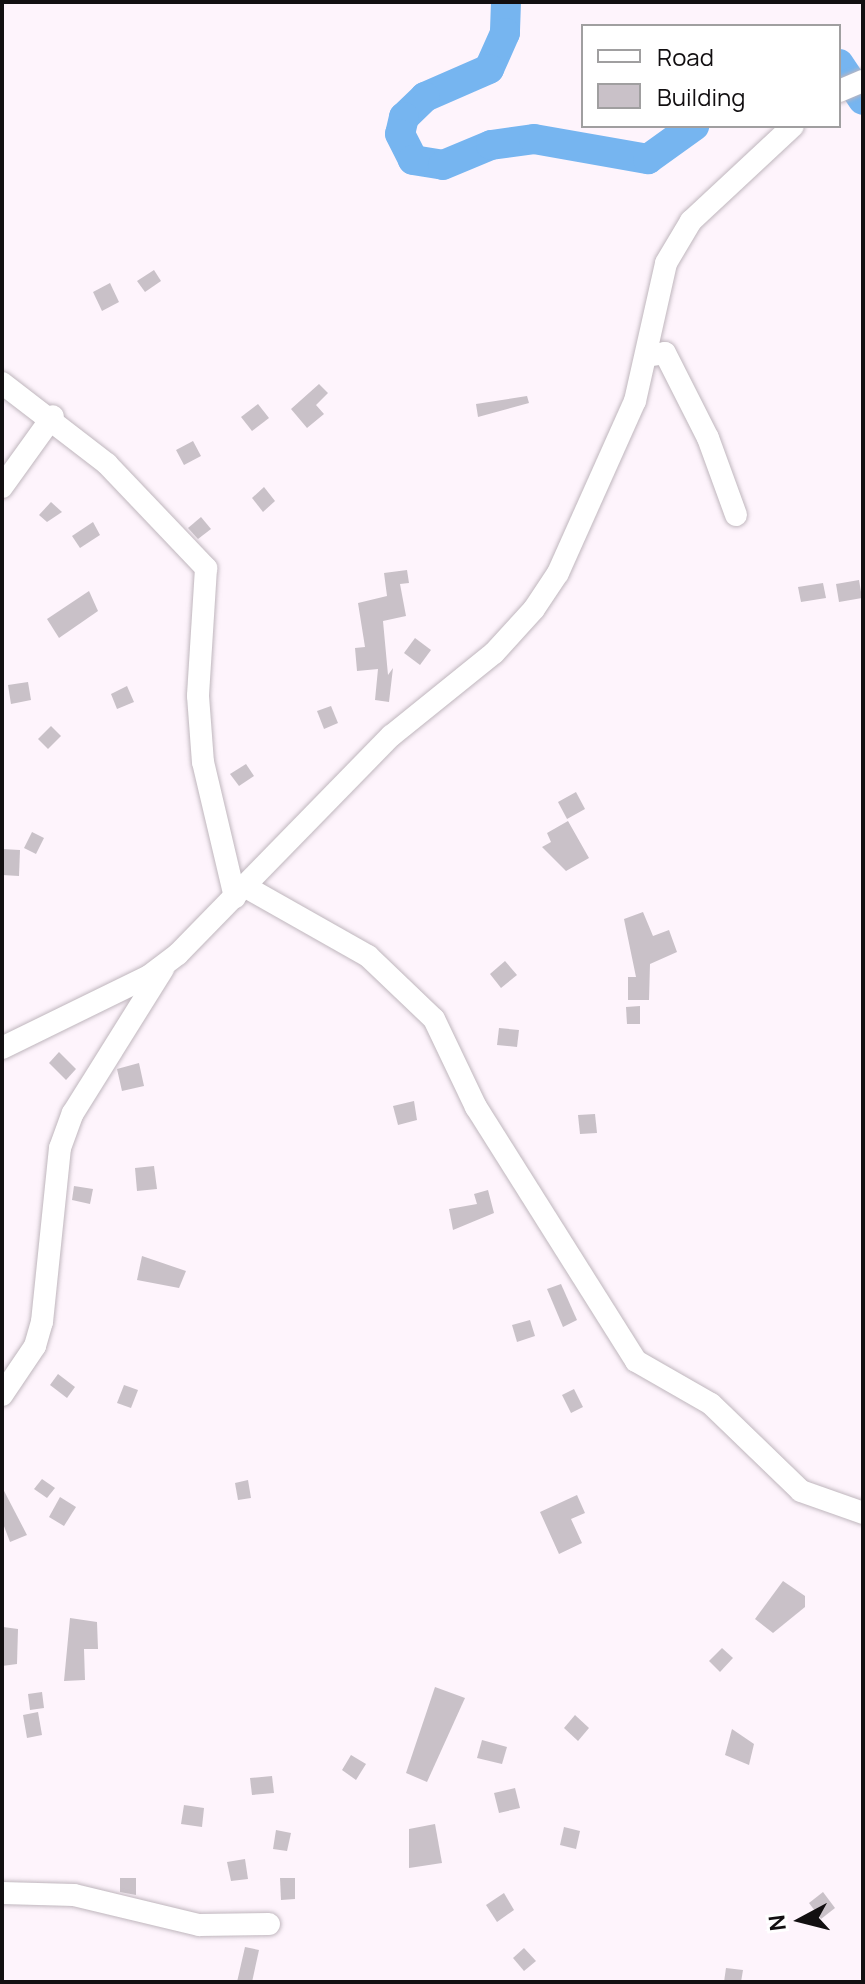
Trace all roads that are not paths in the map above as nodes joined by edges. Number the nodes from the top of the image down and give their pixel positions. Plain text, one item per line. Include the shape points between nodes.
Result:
1 (863, 81) edge
2 (841, 90) edge
3 (791, 128) edge
4 (646, 356) junction
5 (2, 383) edge
6 (53, 416) junction
7 (2, 487) edge
8 (736, 515) dead end
9 (240, 892) junction
10 (165, 965) junction
11 (2, 1048) edge
12 (2, 1395) edge
13 (863, 1513) edge
14 (2, 1893) edge
15 (269, 1924) dead end

1 - 2 street
3 - 4 street via 691,221 666,263
4 - 8 street via 665,353 708,438
4 - 9 street via 635,401 558,573 534,609 494,653 391,736
5 - 6 street
6 - 7 street
6 - 9 street via 183,537 206,568 198,696 203,762
9 - 10 street
9 - 13 street via 368,956 434,1019 476,1107 636,1361 711,1404 801,1491
10 - 11 street
10 - 12 street via 73,1113 60,1148 42,1322 25,1366
14 - 15 street via 74,1895 199,1925

